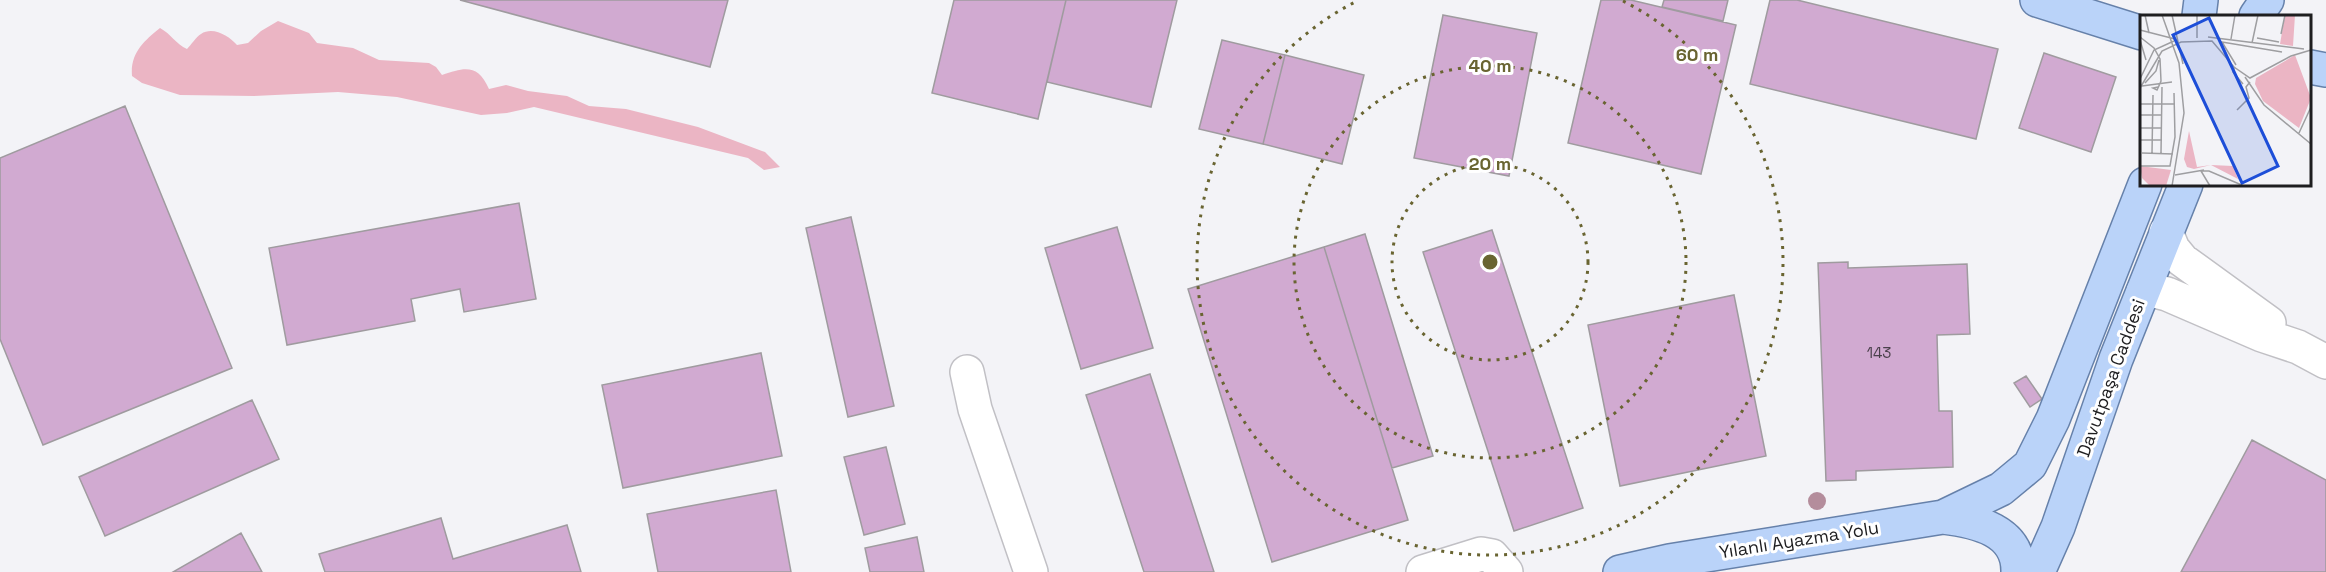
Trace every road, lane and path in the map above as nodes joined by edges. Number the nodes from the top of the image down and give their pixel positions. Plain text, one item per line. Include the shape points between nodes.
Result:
1 (2037, 0) edge
2 (2201, 0) edge
3 (2247, 0) edge
4 (2267, 0) edge
5 (2199, 15) edge
6 (2243, 15) edge
7 (2257, 15) edge
8 (2140, 32) edge
9 (2311, 67) edge
10 (2326, 70) edge
11 (2144, 186) edge
12 (2185, 186) edge
13 (2166, 232) junction
14 (2143, 292) junction
15 (2312, 354) edge
16 (967, 372) dead end
17 (1943, 517) junction
18 (1031, 572) edge
19 (1423, 572) edge
20 (1506, 572) edge
21 (1620, 572) edge
22 (2018, 572) edge
23 (2038, 572) edge

1 - 8 main road
2 - 5 main road
3 - 6 main road
4 - 7 main road
9 - 10 main road
11 - 17 main road, Davutpaşa Caddesi via 2053,419 2030,465 1991,495
12 - 13 main road, Davutpaşa Caddesi
13 - 14 main road, Davutpaşa Caddesi
13 - 15 street via 2182,260
14 - 15 street via 2167,294
14 - 23 main road, Davutpaşa Caddesi
16 - 18 street via 975,409
17 - 21 main road, Yılanlı Ayazma Yolu
17 - 22 main road via 2000,533 2014,550
19 - 20 street via 1481,554 1492,556

